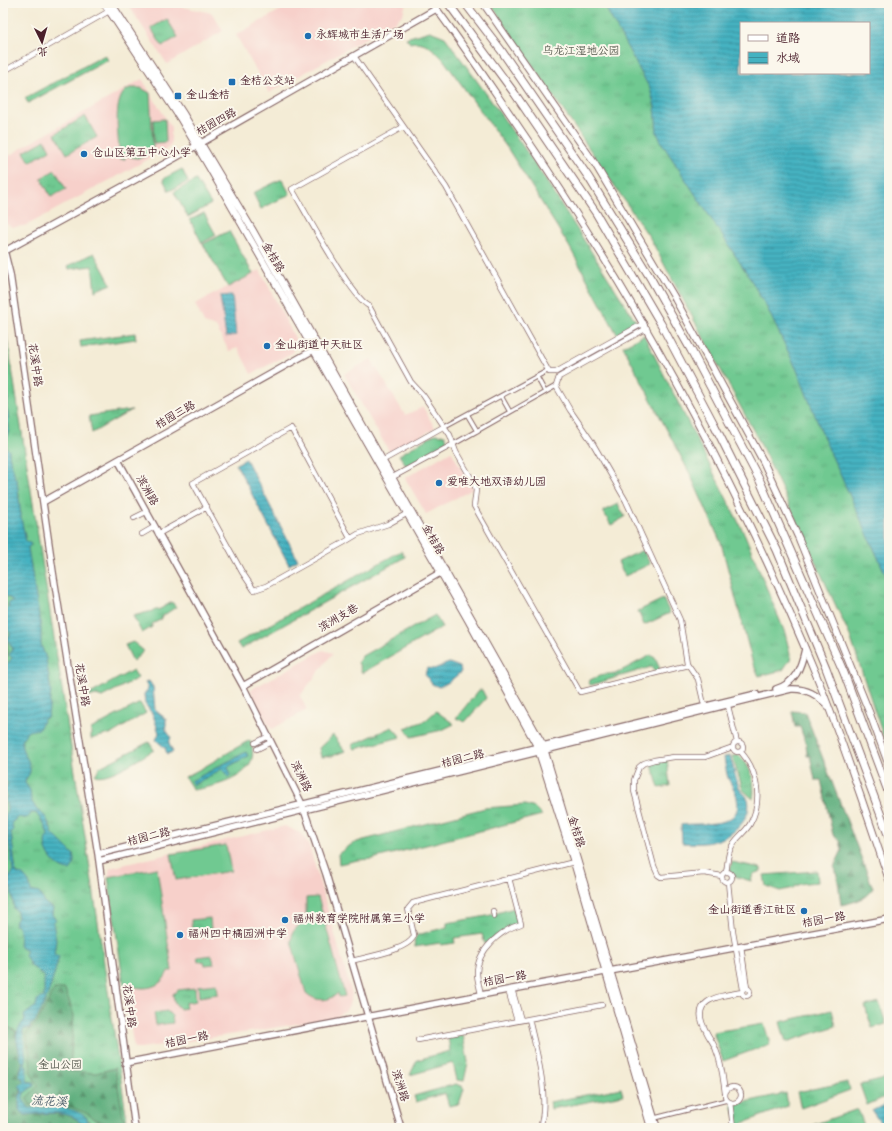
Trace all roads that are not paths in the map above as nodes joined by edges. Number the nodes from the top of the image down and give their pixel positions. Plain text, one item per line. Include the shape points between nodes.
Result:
1 (104, 3) edge
2 (432, 3) edge
3 (448, 3) edge
4 (465, 3) edge
5 (483, 3) edge
6 (111, 7) edge
7 (436, 9) junction
8 (354, 56) junction
9 (3, 65) edge
10 (403, 127) junction
11 (199, 145) junction
12 (4, 249) edge
13 (645, 325) junction
14 (316, 348) junction
15 (547, 371) junction
16 (537, 377) junction
17 (556, 386) junction
18 (545, 392) junction
19 (501, 396) junction
20 (510, 412) junction
21 (467, 414) junction
22 (443, 427) junction
23 (477, 431) junction
24 (452, 445) junction
25 (118, 460) junction
26 (380, 461) junction
27 (390, 479) junction
28 (44, 502) junction
29 (207, 507) junction
30 (146, 512) junction
31 (409, 513) junction
32 (134, 518) dead end
33 (154, 527) junction
34 (142, 534) dead end
35 (158, 534) junction
36 (350, 538) junction
37 (442, 572) junction
38 (805, 648) junction
39 (688, 665) junction
40 (243, 686) junction
41 (727, 703) junction
42 (828, 706) junction
43 (705, 708) junction
44 (270, 739) junction
45 (737, 742) junction
46 (255, 743) dead end
47 (733, 747) junction
48 (541, 748) junction
49 (257, 749) dead end
50 (741, 752) junction
51 (889, 766) edge
52 (889, 794) edge
53 (303, 807) junction
54 (889, 837) edge
55 (98, 854) junction
56 (99, 861) junction
57 (574, 862) junction
58 (724, 874) junction
59 (509, 878) junction
60 (889, 880) edge
61 (728, 882) junction
62 (889, 919) edge
63 (738, 946) junction
64 (351, 960) junction
65 (608, 971) junction
66 (510, 989) junction
67 (481, 994) junction
68 (602, 1004) dead end
69 (367, 1017) junction
70 (529, 1019) junction
71 (520, 1020) junction
72 (418, 1040) dead end
73 (125, 1063) junction
74 (725, 1093) junction
75 (728, 1101) junction
76 (654, 1118) junction
77 (135, 1128) edge
78 (401, 1128) edge
79 (540, 1128) edge
80 (651, 1128) edge
81 (657, 1128) edge
82 (733, 1128) edge

1 - 6 main road, 金桔路
2 - 7 main road
3 - 54 highway via 516,94 596,213 661,324 716,426 778,550 826,668
4 - 52 highway via 589,178 691,350 760,481 844,673
5 - 51 main road via 595,164 673,295 759,454 799,539
6 - 9 street via 6,70
6 - 11 main road, 金桔路
7 - 8 street, 桔园四路
7 - 13 main road via 563,191
8 - 10 street
8 - 11 street, 桔园四路
10 - 15 street via 446,187
10 - 22 street via 292,189 355,293 369,306 411,382 423,395
11 - 12 street, 桔园四路
11 - 14 main road, 金桔路
12 - 28 street, 花溪中路
13 - 15 street via 556,372
13 - 17 street via 559,378
13 - 38 main road via 740,503
14 - 25 street, 桔园三路
14 - 26 main road, 金桔路
15 - 16 street
16 - 18 street
16 - 19 street
17 - 18 street
17 - 39 street via 626,501 680,620
18 - 20 street
19 - 20 street
19 - 21 street
20 - 23 street
21 - 22 street
21 - 23 street
22 - 24 street via 450,435
22 - 26 street
23 - 24 street
24 - 27 street
24 - 39 street via 474,484 474,506 580,692
25 - 28 street, 桔园三路
25 - 30 street, 滨洲路
26 - 27 main road, 金桔路
27 - 31 main road, 金桔路
28 - 55 street, 花溪中路
29 - 35 street
29 - 36 street via 254,590 266,586
29 - 36 street via 194,483 291,428
30 - 32 street
30 - 33 street, 滨洲路
31 - 36 street
31 - 37 main road, 金桔路
33 - 34 street
33 - 35 street, 滨洲路
35 - 40 street, 滨洲路
37 - 40 street, 滨洲支巷
37 - 48 main road, 金桔路
38 - 41 street, 桔园二路 via 800,670 788,684
38 - 42 main road
39 - 43 street via 698,680
40 - 44 street, 滨洲路
41 - 42 street, 桔园二路 via 796,688 813,693
41 - 43 street, 桔园二路
41 - 45 street
42 - 60 main road
43 - 48 street, 桔园二路
44 - 46 street
44 - 49 street
44 - 53 street, 滨洲路
45 - 47 street
45 - 50 street via 743,746
47 - 50 street via 735,751
47 - 58 street via 705,758 670,757 648,762 639,767 633,785 657,874 661,877
48 - 53 street, 桔园二路
48 - 57 main road, 金桔路
48 - 65 main road
50 - 58 street via 755,776 757,800 750,823 731,848
53 - 55 street, 桔园二路
53 - 56 street, 桔园二路
53 - 64 street, 滨洲路
55 - 56 street, 花溪中路
56 - 73 street, 花溪中路
57 - 59 street
57 - 65 main road, 金桔路
58 - 61 street via 723,881
58 - 61 street via 732,876
59 - 64 street via 413,903 408,909 414,935 411,942 402,947
59 - 67 street via 520,924 492,942 484,951 477,972
61 - 63 street
62 - 63 street, 桔园一路
63 - 65 street, 桔园一路
63 - 74 street via 744,990 711,999 702,1009 704,1027 718,1056
64 - 69 street, 滨洲路
65 - 66 street, 桔园一路
65 - 76 main road
65 - 80 main road, 金桔路
66 - 67 street, 桔园一路
66 - 71 street
67 - 69 street, 桔园一路
68 - 70 street
69 - 73 street, 桔园一路
69 - 78 street, 滨洲路
70 - 71 street
70 - 79 street via 540,1068 543,1110
71 - 72 street
73 - 77 street, 花溪中路
74 - 75 street
74 - 75 street via 730,1088 736,1088 741,1096 734,1103
75 - 76 street
75 - 82 street
76 - 81 main road

